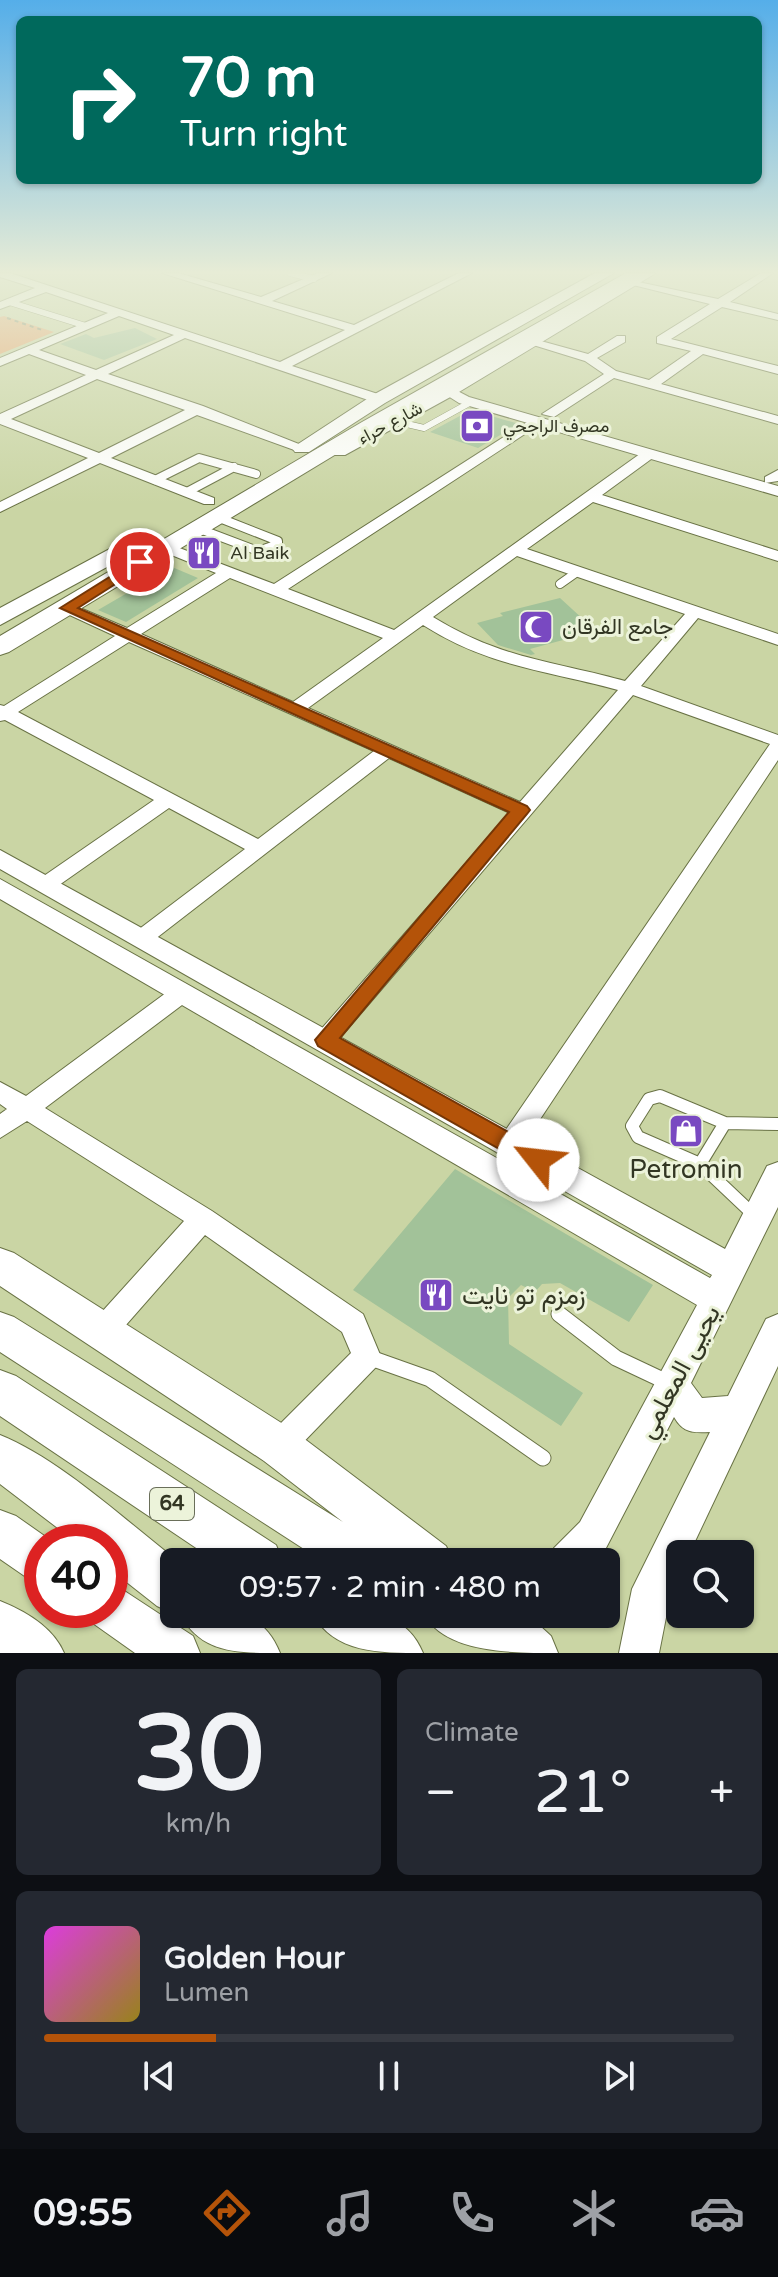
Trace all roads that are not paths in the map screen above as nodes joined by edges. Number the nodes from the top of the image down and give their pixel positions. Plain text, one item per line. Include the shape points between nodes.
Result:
1 (20, 350) edge
2 (45, 350) edge
3 (150, 350) edge
4 (234, 350) edge
5 (313, 350) edge
6 (467, 350) edge
7 (496, 350) edge
8 (518, 350) edge
9 (564, 350) edge
10 (602, 350) edge
11 (701, 350) joint
12 (589, 358) junction
13 (0, 362) edge
14 (282, 366) junction
15 (778, 370) edge
16 (98, 374) junction
17 (612, 374) junction
18 (650, 385) junction
19 (448, 391) junction
20 (379, 399) junction
21 (471, 402) junction
22 (198, 409) junction
23 (542, 417) junction
24 (0, 419) edge
25 (778, 420) edge
26 (394, 421) junction
27 (361, 424) junction
28 (302, 448) junction
29 (649, 454) junction
30 (99, 458) junction
31 (687, 460) junction
32 (248, 479) junction
33 (155, 480) junction
34 (776, 482) edge
35 (187, 492) junction
36 (590, 496) junction
37 (0, 508) edge
38 (212, 521) junction
39 (244, 528) junction
40 (164, 547) junction
41 (516, 551) junction
42 (778, 556) edge
43 (228, 572) junction
44 (577, 572) junction
45 (560, 584) dead end
46 (276, 590) junction
47 (67, 608) junction
48 (695, 612) junction
49 (0, 618) edge
50 (423, 618) junction
51 (128, 635) junction
52 (396, 637) junction
53 (778, 640) edge
54 (0, 647) edge
55 (628, 688) junction
56 (294, 710) junction
57 (2, 713) edge
58 (778, 744) edge
59 (386, 751) junction
60 (169, 799) junction
61 (521, 810) junction
62 (258, 847) junction
63 (0, 858) edge
64 (45, 885) junction
65 (0, 888) edge
66 (72, 916) junction
67 (142, 938) junction
68 (182, 993) junction
69 (325, 1040) junction
70 (0, 1092) edge
71 (26, 1109) junction
72 (725, 1123) junction
73 (778, 1124) edge
74 (0, 1128) edge
75 (510, 1144) junction
76 (700, 1164) junction
77 (778, 1175) edge
78 (757, 1218) junction
79 (203, 1219) junction
80 (0, 1265) edge
81 (724, 1284) junction
82 (559, 1314) dead end
83 (0, 1330) edge
84 (778, 1330) edge
85 (101, 1333) junction
86 (367, 1357) junction
87 (672, 1384) junction
88 (0, 1391) edge
89 (738, 1412) junction
90 (279, 1446) junction
91 (0, 1457) edge
92 (543, 1458) dead end
93 (0, 1532) edge
94 (238, 1548) edge
95 (343, 1548) edge
96 (412, 1548) edge
97 (581, 1548) edge
98 (24, 1549) edge
99 (160, 1578) edge
100 (128, 1620) edge
101 (0, 1624) edge
102 (223, 1628) edge
103 (360, 1628) edge
104 (469, 1628) edge
105 (508, 1628) edge
106 (40, 1653) edge
107 (176, 1653) edge
108 (255, 1653) edge
109 (398, 1653) edge
110 (508, 1653) edge
111 (534, 1653) edge
112 (639, 1653) edge

1 - 13 street
2 - 16 street
3 - 16 street
4 - 14 street
5 - 14 street
6 - 20 main road, شارع حراء
7 - 27 main road, شارع حراء
8 - 19 main road, شارع حراء
9 - 12 street
10 - 12 street
11 - 15 street
11 - 18 street
12 - 17 street
14 - 20 street
16 - 22 street
16 - 24 street
17 - 18 street
17 - 23 street
18 - 25 street
19 - 21 street
19 - 23 street via 476,393
19 - 26 main road, شارع حراء
20 - 28 main road, شارع حراء
21 - 23 street
21 - 26 lane via 424,428
22 - 28 street
22 - 30 street
23 - 29 street
23 - 31 street
23 - 46 street
24 - 30 street
26 - 32 main road, شارع حراء
27 - 28 main road, شارع حراء
27 - 32 main road, شارع حراء
28 - 32 main road, شارع حراء
29 - 31 street
29 - 36 street
30 - 33 street
30 - 37 street
31 - 34 street
32 - 33 lane via 199,458
32 - 35 lane
32 - 38 main road, شارع حراء
33 - 35 street
35 - 38 street
36 - 41 street
36 - 42 street
38 - 39 lane
38 - 39 lane
38 - 39 lane via 258,551 278,544
38 - 40 main road, شارع حراء
38 - 49 main road, شارع حراء
40 - 43 street
40 - 47 main road, شارع حراء
41 - 44 street
41 - 50 street
43 - 46 street
43 - 51 street
44 - 45 lane
44 - 48 street
46 - 52 street
47 - 51 street
47 - 54 main road, شارع حراء
48 - 53 street
48 - 55 street
50 - 52 street
50 - 55 street via 484,651
51 - 56 street
51 - 57 street
52 - 56 street
55 - 58 street
55 - 61 street
56 - 59 street
57 - 60 street
58 - 75 street
59 - 61 street
59 - 62 street
60 - 62 street
60 - 64 street
61 - 69 street
62 - 67 street
63 - 64 street
64 - 66 street
65 - 66 street
66 - 67 street
66 - 68 street
67 - 69 street
68 - 71 street
68 - 81 street
69 - 75 street
70 - 71 street
71 - 74 street
71 - 79 street
72 - 73 lane
72 - 76 lane
72 - 76 lane via 660,1096 649,1099 632,1126 638,1137
75 - 81 street
76 - 78 lane
77 - 78 street, يحيى المعلمي
78 - 81 street, يحيى المعلمي
79 - 85 street
79 - 86 street via 353,1323
80 - 85 main road
81 - 87 street, يحيى المعلمي
82 - 87 lane via 616,1358
83 - 95 main road
84 - 89 street
85 - 90 main road
86 - 90 street
86 - 92 lane via 430,1379
87 - 89 street via 693,1416
87 - 97 street, يحيى المعلمي via 593,1535
88 - 94 main road, 64
89 - 112 street via 652,1589
90 - 96 main road
91 - 99 main road
93 - 98 main road
100 - 107 main road
101 - 106 main road
102 - 108 main road
103 - 109 main road
104 - 110 main road
105 - 111 main road

